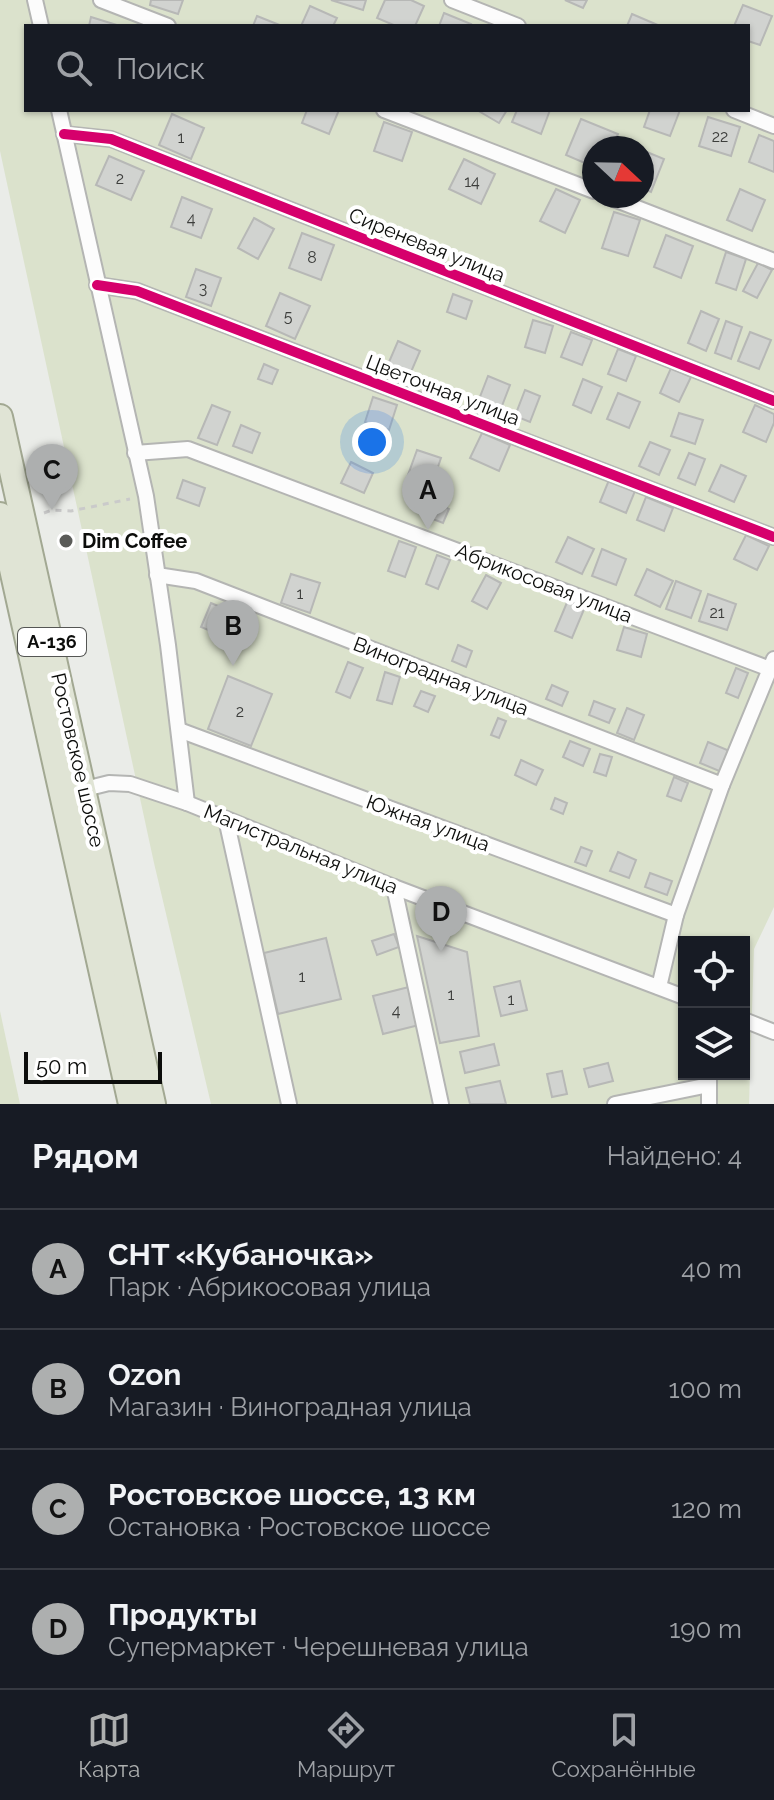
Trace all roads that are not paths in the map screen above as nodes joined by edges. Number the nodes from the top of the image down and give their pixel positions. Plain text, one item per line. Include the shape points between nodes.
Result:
1 (35, 0) edge
2 (101, 0) edge
3 (452, 0) edge
4 (41, 24) edge
5 (163, 24) edge
6 (513, 24) edge
7 (59, 112) edge
8 (389, 112) edge
9 (739, 112) edge
10 (774, 126) edge
11 (64, 134) junction
12 (582, 186) edge
13 (637, 208) edge
14 (774, 261) edge
15 (97, 285) junction
16 (774, 401) edge
17 (0, 417) edge
18 (135, 453) junction
19 (0, 515) edge
20 (774, 537) edge
21 (157, 575) junction
22 (772, 664) edge
23 (179, 730) junction
24 (722, 785) junction
25 (85, 789) junction
26 (187, 803) junction
27 (65, 806) junction
28 (226, 819) junction
29 (394, 887) junction
30 (676, 915) junction
31 (659, 987) junction
32 (678, 995) edge
33 (750, 1022) edge
34 (774, 1032) edge
35 (705, 1080) edge
36 (709, 1080) edge
37 (131, 1104) edge
38 (153, 1104) edge
39 (289, 1104) edge
40 (441, 1104) edge
41 (615, 1104) edge
42 (709, 1104) edge

1 - 4 street
2 - 5 street
3 - 6 street
7 - 11 street
8 - 12 street
9 - 10 street
11 - 15 street
11 - 16 street, Сиреневая улица via 111,139
13 - 14 street
15 - 18 street
15 - 20 street, Цветочная улица via 137,291
17 - 25 highway, Ростовское шоссе / А-136
18 - 21 street
18 - 22 street, Абрикосовая улица via 188,449
19 - 27 highway, Ростовское шоссе / А-136
21 - 23 street
21 - 24 street, Виноградная улица via 196,581
22 - 24 street
23 - 26 street
23 - 30 street, Южная улица
24 - 30 street
25 - 26 street, Магистральная улица via 130,784
25 - 27 street
25 - 38 highway, Ростовское шоссе / А-136
26 - 28 street, Магистральная улица
27 - 37 highway, Ростовское шоссе / А-136
28 - 29 street, Магистральная улица
28 - 39 street
29 - 31 street, Магистральная улица
29 - 40 street
30 - 31 street
31 - 32 street, Магистральная улица
33 - 34 street
35 - 41 street
36 - 42 street

